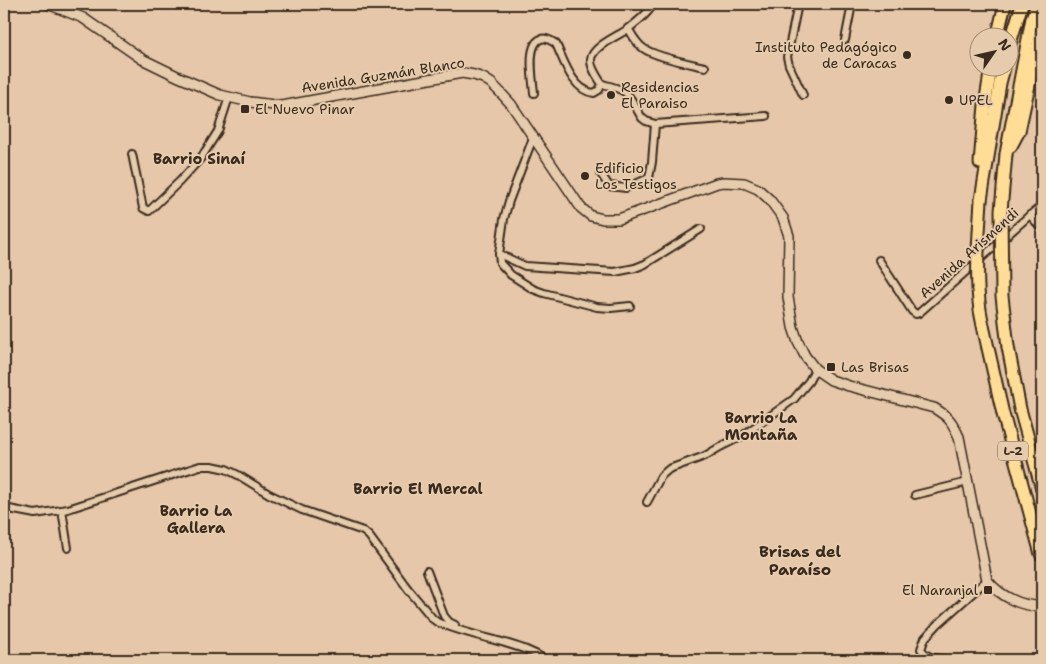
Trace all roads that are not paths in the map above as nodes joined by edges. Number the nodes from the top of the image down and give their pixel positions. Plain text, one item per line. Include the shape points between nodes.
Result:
1 (48, 4) edge
2 (653, 4) edge
3 (798, 4) edge
4 (852, 4) edge
5 (1005, 4) edge
6 (1022, 4) edge
7 (1037, 4) edge
8 (628, 28) junction
9 (999, 28) edge
10 (1015, 28) edge
11 (1042, 30) edge
12 (845, 40) dead end
13 (704, 67) dead end
14 (989, 78) edge
15 (1001, 78) edge
16 (602, 84) junction
17 (534, 93) dead end
18 (803, 95) dead end
19 (229, 97) junction
20 (766, 116) dead end
21 (655, 124) junction
22 (533, 138) junction
23 (132, 154) dead end
24 (1006, 154) junction
25 (601, 174) dead end
26 (981, 200) junction
27 (1042, 206) edge
28 (1030, 215) junction
29 (701, 229) dead end
30 (1042, 230) edge
31 (499, 254) junction
32 (879, 260) dead end
33 (630, 306) dead end
34 (815, 369) junction
35 (968, 482) junction
36 (1042, 489) edge
37 (916, 495) dead end
38 (647, 502) dead end
39 (4, 508) edge
40 (62, 510) junction
41 (68, 548) dead end
42 (1041, 554) dead end
43 (427, 571) dead end
44 (986, 580) junction
45 (1042, 606) edge
46 (476, 635) junction
47 (546, 660) edge
48 (948, 660) edge

1 - 19 street, Avenida Guzmán Blanco via 83,18 142,59
2 - 8 street
3 - 18 street via 787,56
4 - 12 street
5 - 9 highway
6 - 10 highway
7 - 24 highway, L-2
8 - 13 street via 641,47 652,53
8 - 16 street via 593,54 592,64
11 - 24 highway via 1019,131
14 - 26 highway via 980,160
15 - 26 highway, L-2
16 - 17 street via 594,94 581,90 556,44 541,38 535,43 531,57
16 - 21 street via 628,93 642,118
19 - 22 street, Avenida Guzmán Blanco via 282,106 462,73 474,74 492,83
19 - 23 street via 218,132 201,158 148,211 144,208
20 - 21 street
21 - 25 street via 649,178 626,188 609,186
22 - 31 street via 506,210
22 - 34 street, Avenida Guzmán Blanco via 580,208 603,219 619,219 724,182 744,183 758,189 783,218 789,236 788,297 793,327 805,356
24 - 36 highway, L-2, bridge via 1001,211 1002,296 1020,409
26 - 42 highway, L-2, bridge via 978,237 980,309 1003,414
27 - 28 street, Avenida Arismendi
28 - 30 street
28 - 32 street, Avenida Arismendi via 920,313 912,311
29 - 31 street via 645,264 615,272 525,266
31 - 33 street via 500,263 511,275 544,293 598,307
34 - 35 street, Avenida Guzmán Blanco via 831,380 934,408 945,415 959,437
34 - 38 street via 794,399 742,436 705,456 669,469 661,476
35 - 37 street
35 - 44 street, Avenida Guzmán Blanco
39 - 40 street via 35,514
40 - 41 street
40 - 46 street via 200,466 226,469 302,510 363,531 433,619
43 - 46 street via 446,619
44 - 45 street via 1003,595 1018,602
44 - 48 street via 926,638 921,649 925,655
46 - 47 street via 523,648

